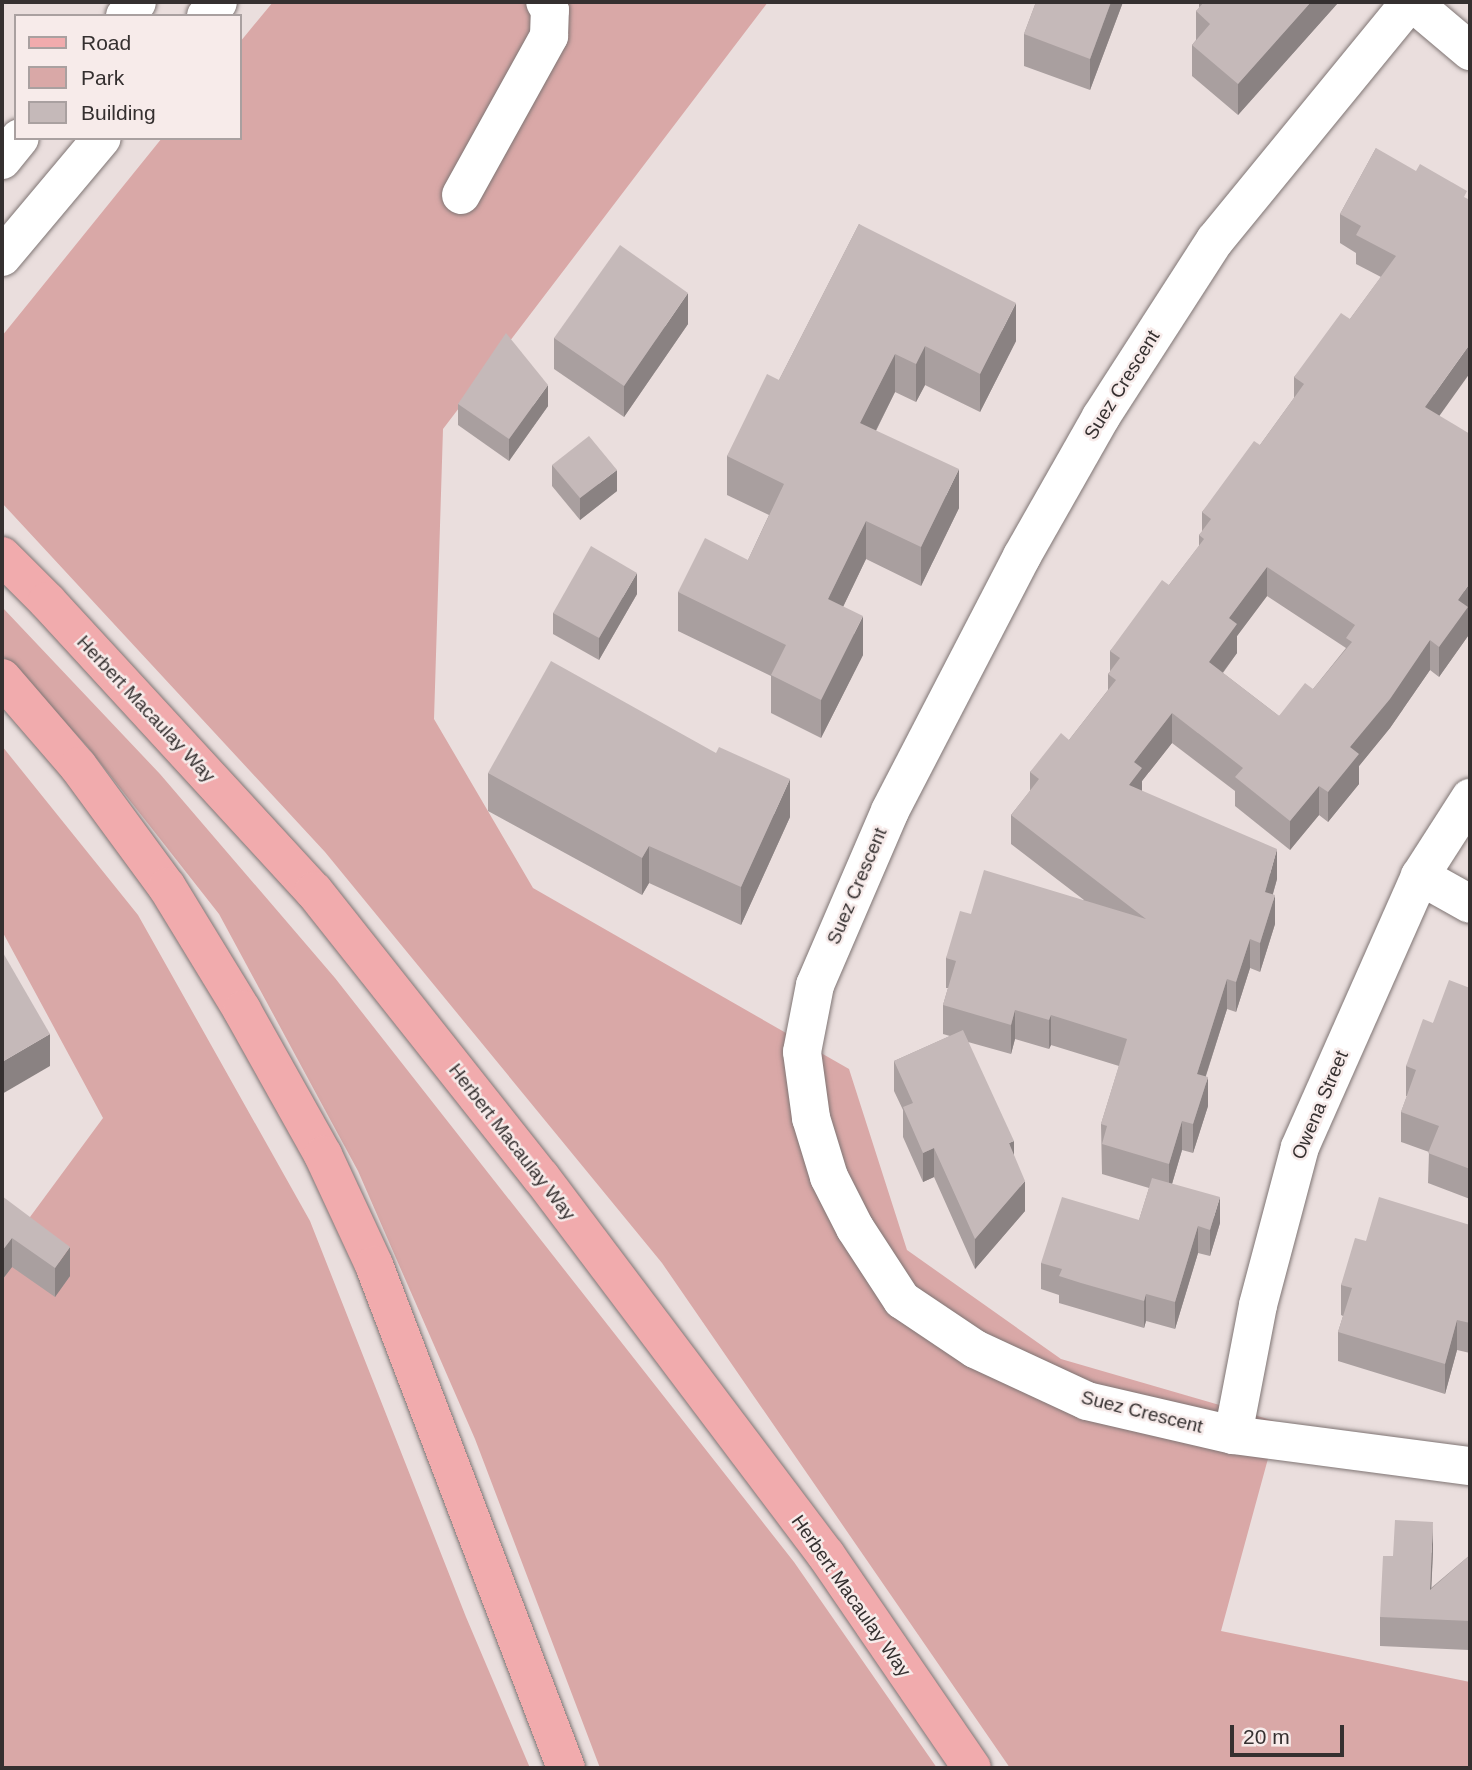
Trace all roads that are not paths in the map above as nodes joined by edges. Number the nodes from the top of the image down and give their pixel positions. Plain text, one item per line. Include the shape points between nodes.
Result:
1 (1411, 2) edge
2 (550, 5) edge
3 (1470, 51) edge
4 (18, 140) edge
5 (100, 140) edge
6 (2, 160) edge
7 (461, 195) dead end
8 (2, 257) edge
9 (2, 556) edge
10 (2, 678) edge
11 (1470, 798) edge
12 (1419, 876) junction
13 (1470, 904) edge
14 (1233, 1435) junction
15 (1470, 1466) edge
16 (566, 1768) edge
17 (972, 1768) edge

1 - 3 street
1 - 14 street, Suez Crescent via 1215,240 1101,417 890,811 815,985 802,1052 811,1118 829,1177 855,1228 902,1300 975,1349 1087,1401
2 - 7 street via 549,36
4 - 6 street
5 - 8 street
9 - 17 main road, Herbert Macaulay Way via 314,891 541,1177 826,1555
10 - 16 main road via 78,766 167,887 323,1155 374,1265
11 - 12 street, Owena Street
12 - 13 street
12 - 14 street, Owena Street via 1300,1147 1261,1292
14 - 15 street, Suez Crescent

